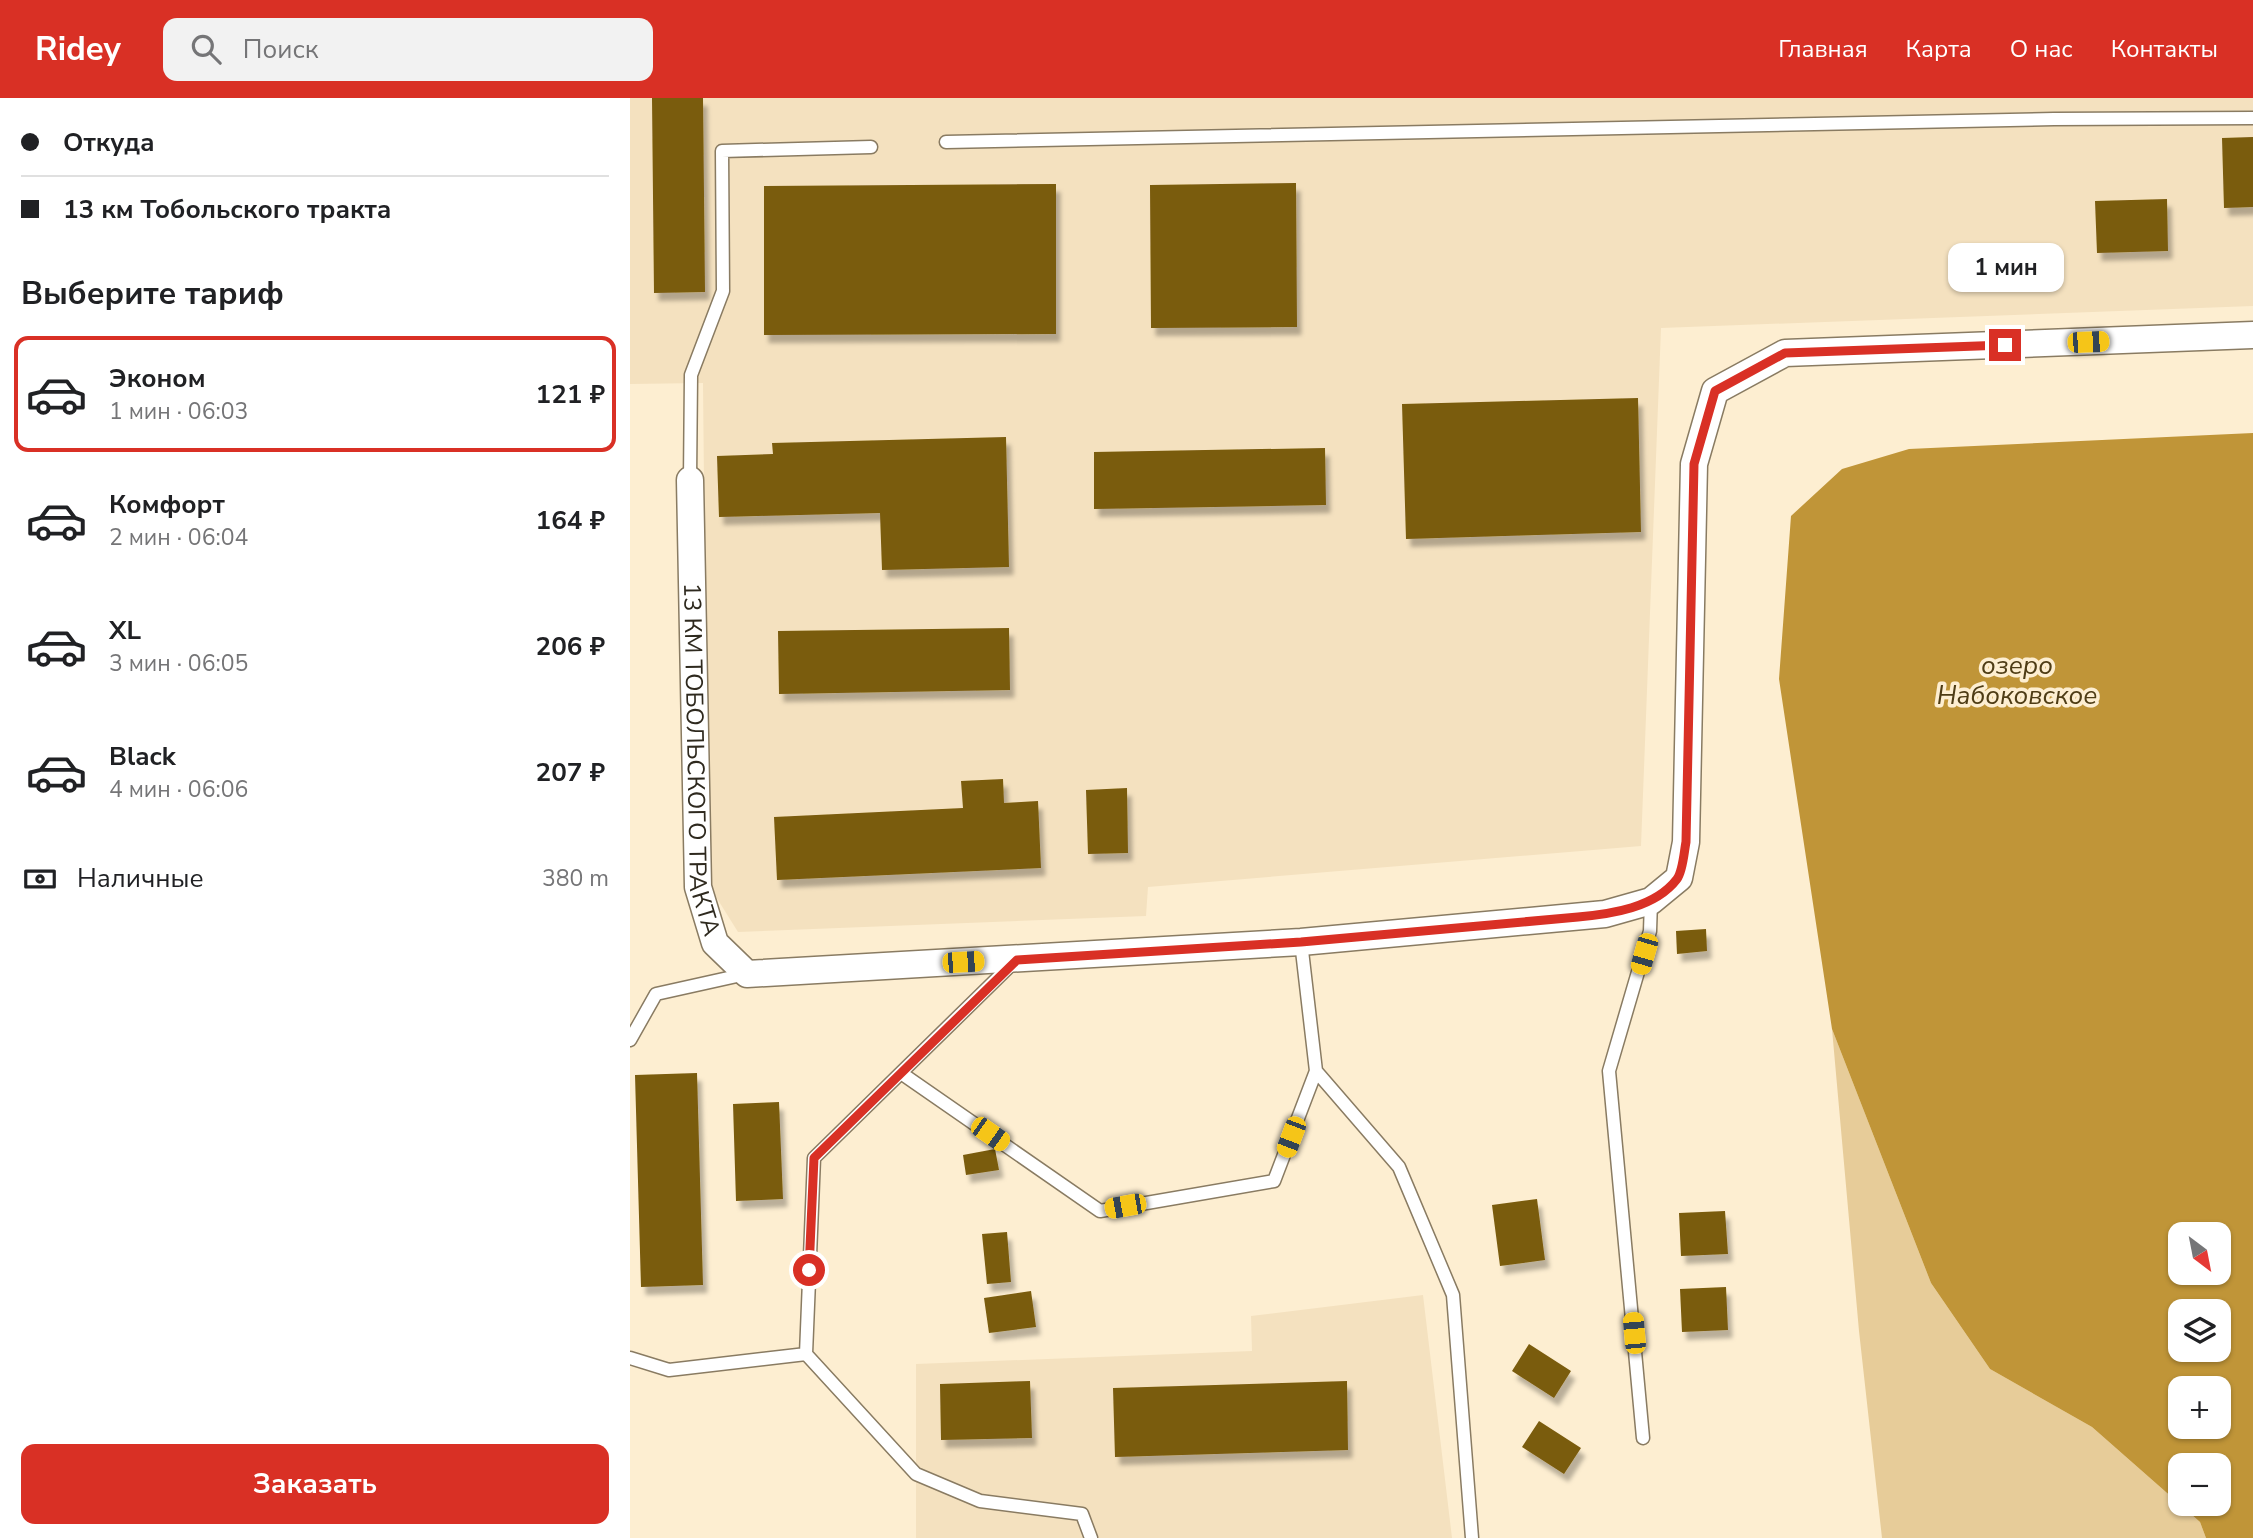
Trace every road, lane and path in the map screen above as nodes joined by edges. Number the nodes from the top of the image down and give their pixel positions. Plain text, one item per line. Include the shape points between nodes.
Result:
1 (2253, 118) edge
2 (946, 142) dead end
3 (871, 147) dead end
4 (2253, 335) edge
5 (690, 480) joint
6 (1651, 901) junction
7 (1301, 942) junction
8 (1017, 960) junction
9 (747, 974) junction
10 (630, 1040) edge
11 (1316, 1070) junction
12 (901, 1073) junction
13 (806, 1353) junction
14 (630, 1358) edge
15 (1643, 1438) dead end
16 (1091, 1538) edge
17 (1472, 1538) edge

1 - 2 lane
3 - 5 lane via 722,151 723,291 691,375
4 - 6 street via 1785,353 1715,391 1694,464 1686,842 1679,878
5 - 9 street, 13 КМ ТОБОЛЬСКОГО ТРАКТА via 698,887 715,943
6 - 7 street via 1605,914
6 - 15 lane via 1650,931 1609,1071
7 - 8 street
7 - 11 lane
8 - 9 street
8 - 12 lane
9 - 10 lane via 656,994
11 - 12 lane via 1274,1181 1100,1210
11 - 17 lane via 1399,1167 1453,1295
12 - 13 lane via 814,1158
13 - 14 lane via 669,1370
13 - 16 lane via 916,1474 980,1501 1082,1514

